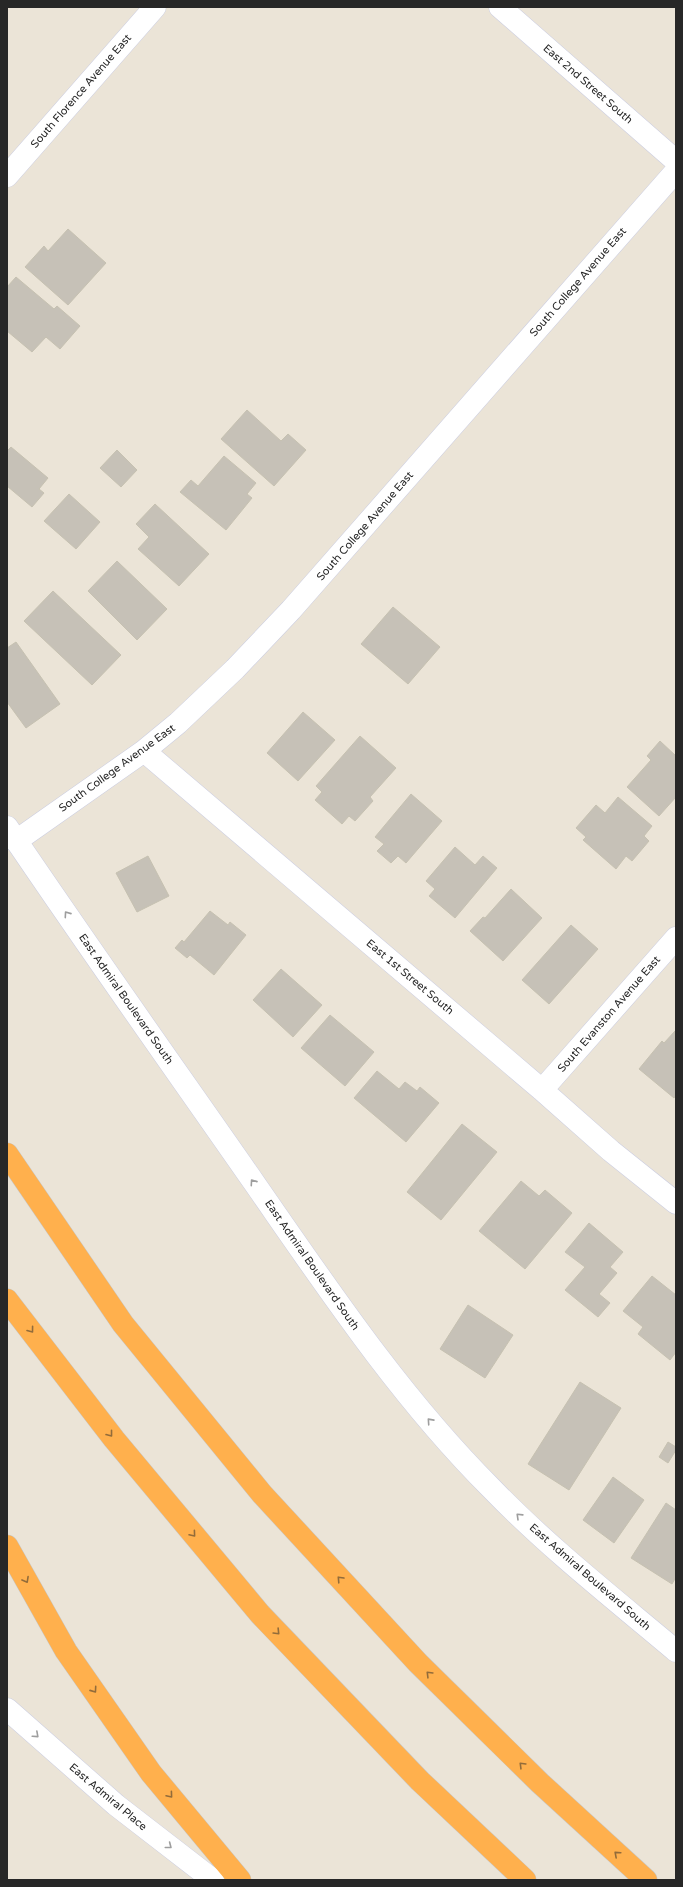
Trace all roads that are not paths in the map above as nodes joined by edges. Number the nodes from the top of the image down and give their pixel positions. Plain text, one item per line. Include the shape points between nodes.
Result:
1 (155, 7) edge
2 (500, 7) edge
3 (676, 161) edge
4 (676, 171) edge
5 (7, 176) edge
6 (144, 750) junction
7 (12, 834) edge
8 (676, 938) edge
9 (542, 1090) junction
10 (7, 1154) edge
11 (676, 1203) edge
12 (7, 1300) edge
13 (7, 1546) edge
14 (676, 1651) edge
15 (7, 1709) edge
16 (213, 1880) edge
17 (240, 1880) edge
18 (525, 1880) edge
19 (646, 1880) edge

1 - 5 street, South Florence Avenue East
2 - 3 street, East 2nd Street South
4 - 6 street, South College Avenue East via 291,610 209,694
6 - 7 street, South College Avenue East
6 - 9 street, East 1st Street South
14 -> 7 street, East Admiral Boulevard South via 558,1553 490,1488 422,1412 361,1334 296,1243
8 - 9 street, South Evanston Avenue East
9 - 11 street, East 1st Street South via 611,1151
19 -> 10 highway via 540,1783 418,1663 262,1494 123,1324
12 -> 18 highway via 114,1439 260,1614 420,1781
13 -> 17 highway via 75,1664 152,1773
15 -> 16 street, East Admiral Place via 116,1805

